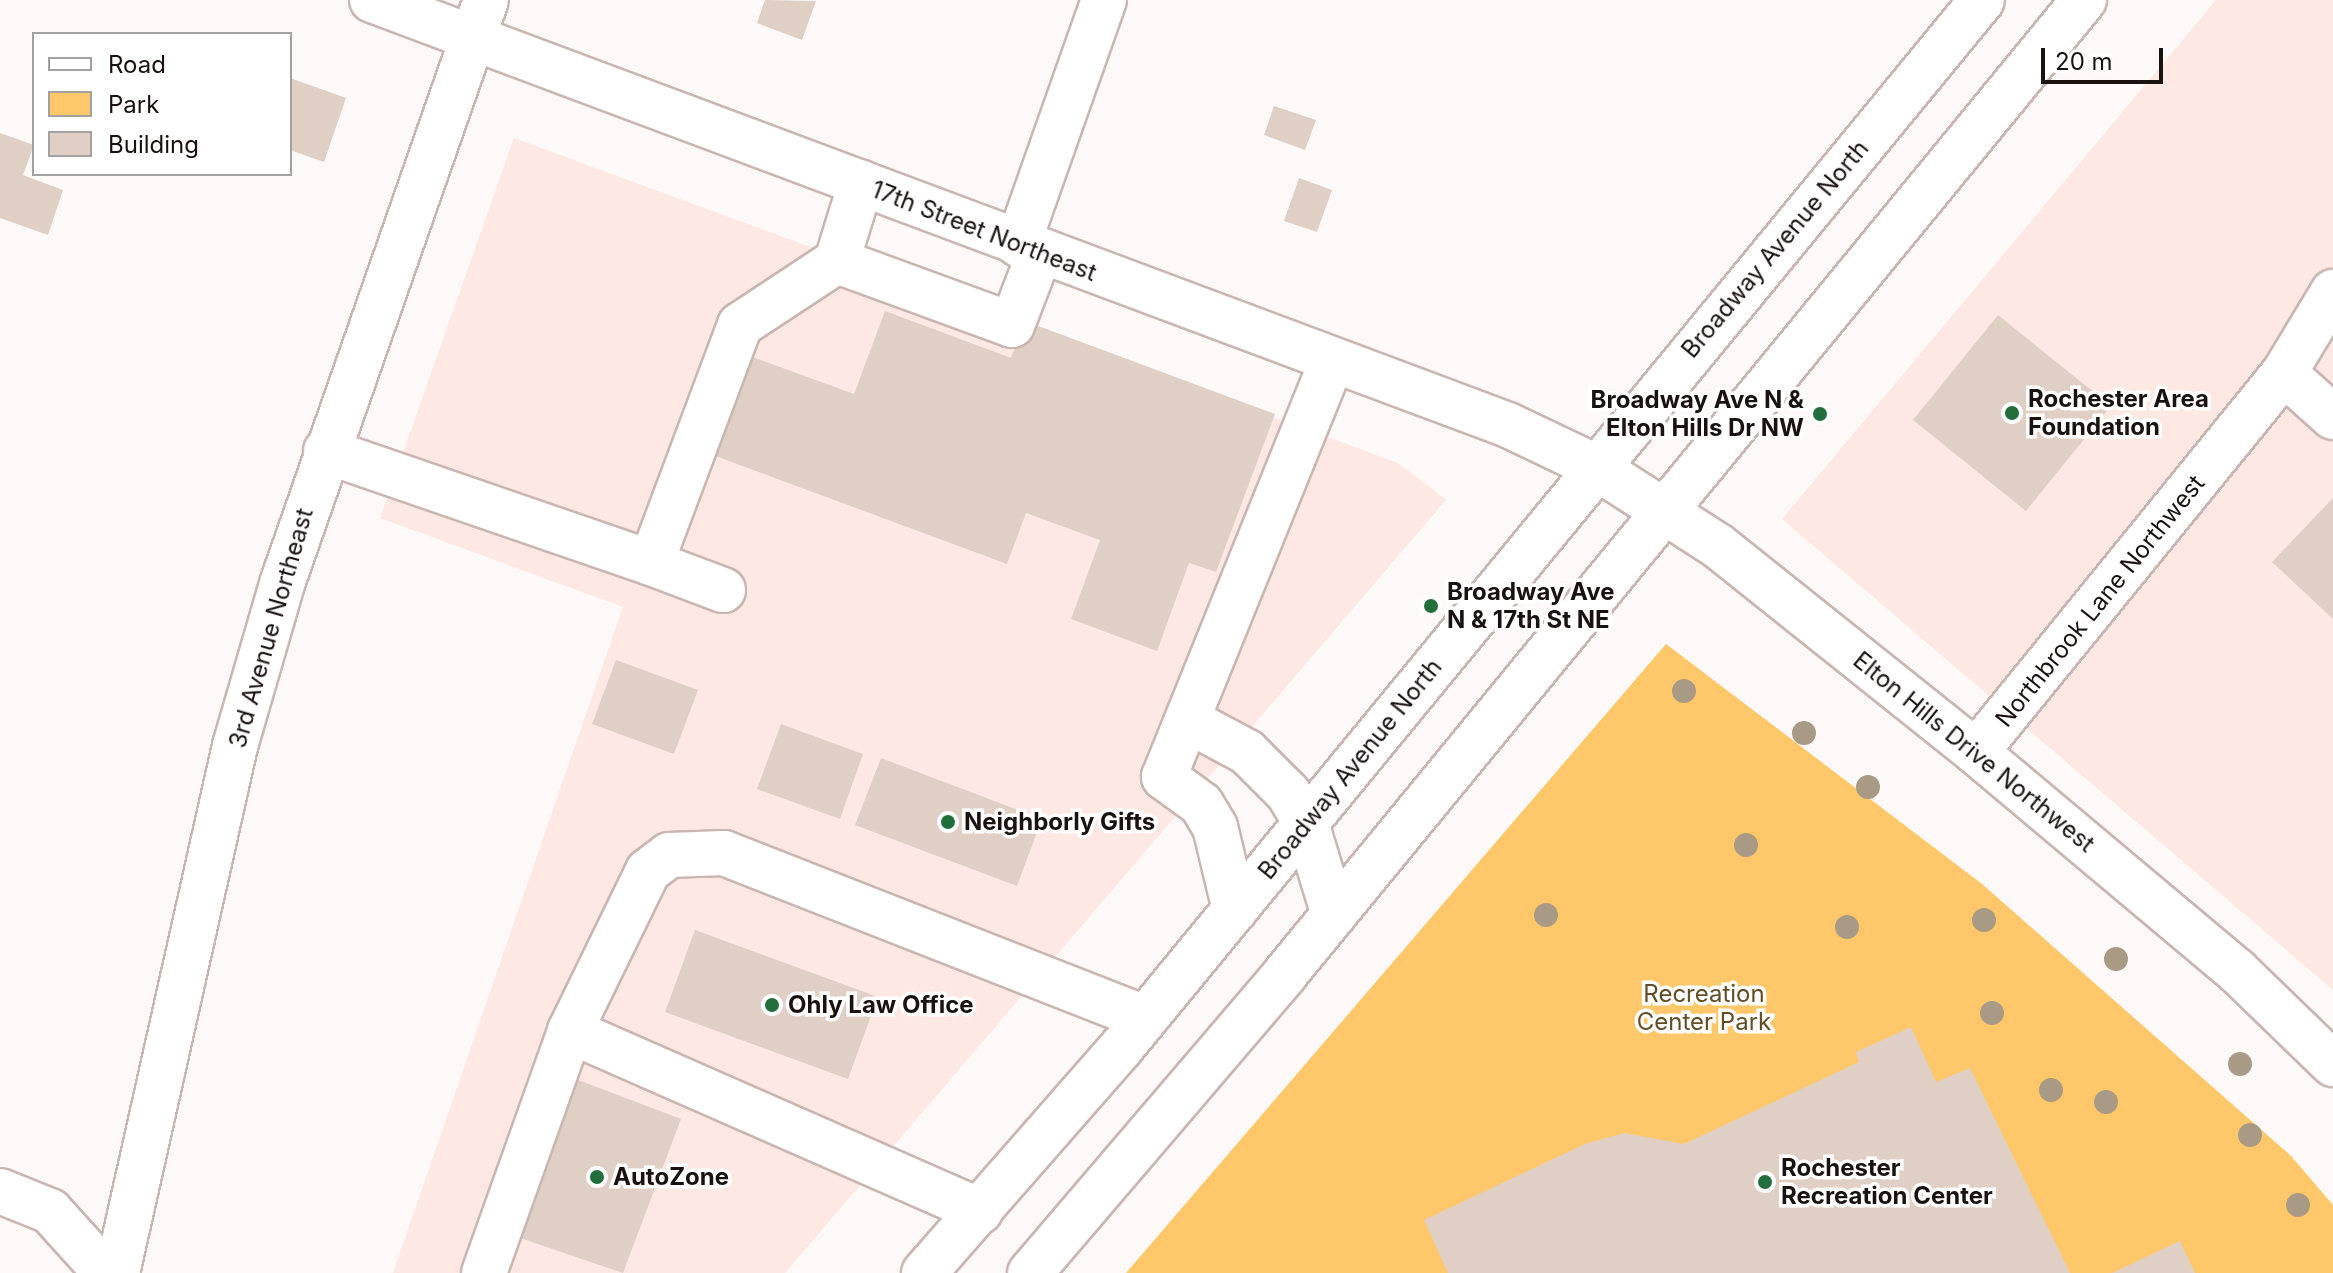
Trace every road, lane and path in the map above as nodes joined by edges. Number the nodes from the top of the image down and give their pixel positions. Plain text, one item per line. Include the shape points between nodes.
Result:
1 (372, 0) edge
2 (1104, 0) edge
3 (1982, 0) edge
4 (2084, 0) edge
5 (479, 18) edge
6 (861, 183) junction
7 (1029, 248) junction
8 (837, 261) junction
9 (2333, 292) edge
10 (1331, 363) junction
11 (2284, 373) junction
12 (2333, 417) edge
13 (326, 451) junction
14 (1594, 466) junction
15 (1668, 510) junction
16 (651, 563) junction
17 (723, 590) dead end
18 (1187, 720) junction
19 (1976, 752) junction
20 (1306, 823) junction
21 (1235, 910) junction
22 (1334, 915) junction
23 (1145, 1018) junction
24 (570, 1031) junction
25 (2333, 1064) edge
26 (0, 1191) edge
27 (980, 1211) junction
28 (106, 1273) edge
29 (117, 1273) edge
30 (484, 1273) edge
31 (924, 1273) edge
32 (1030, 1273) edge

1 - 5 main road, 17th Street Northeast
2 - 7 main road
3 - 14 main road, Broadway Avenue North
4 - 15 main road
5 - 6 main road, 17th Street Northeast
5 - 13 main road, 3rd Avenue Northeast
6 - 7 main road, 17th Street Northeast
6 - 8 main road
7 - 8 main road via 1012,325
7 - 10 main road, 17th Street Northeast
8 - 16 main road via 740,325
9 - 11 main road, Northbrook Lane Northwest
10 - 14 main road, 17th Street Northeast via 1508,425
10 - 18 main road
11 - 12 main road
11 - 19 main road, Northbrook Lane Northwest
13 - 16 main road
13 - 29 main road, 3rd Avenue Northeast via 235,746
14 - 15 main road, Elton Hills Drive Northwest
14 - 20 main road, Broadway Avenue North
15 - 19 main road, Elton Hills Drive Northwest
15 - 22 main road
16 - 17 main road
18 - 20 main road via 1274,775
18 - 21 main road via 1164,777 1201,804 1215,827
19 - 25 main road, Elton Hills Drive Northwest via 2237,971
20 - 21 main road, Broadway Avenue North
20 - 22 main road
21 - 23 main road, Broadway Avenue North
22 - 32 main road
23 - 24 main road via 724,853 669,855 648,871
23 - 27 main road, Broadway Avenue North
24 - 27 main road
24 - 30 main road
26 - 28 main road via 50,1211
27 - 31 main road, Broadway Avenue North

